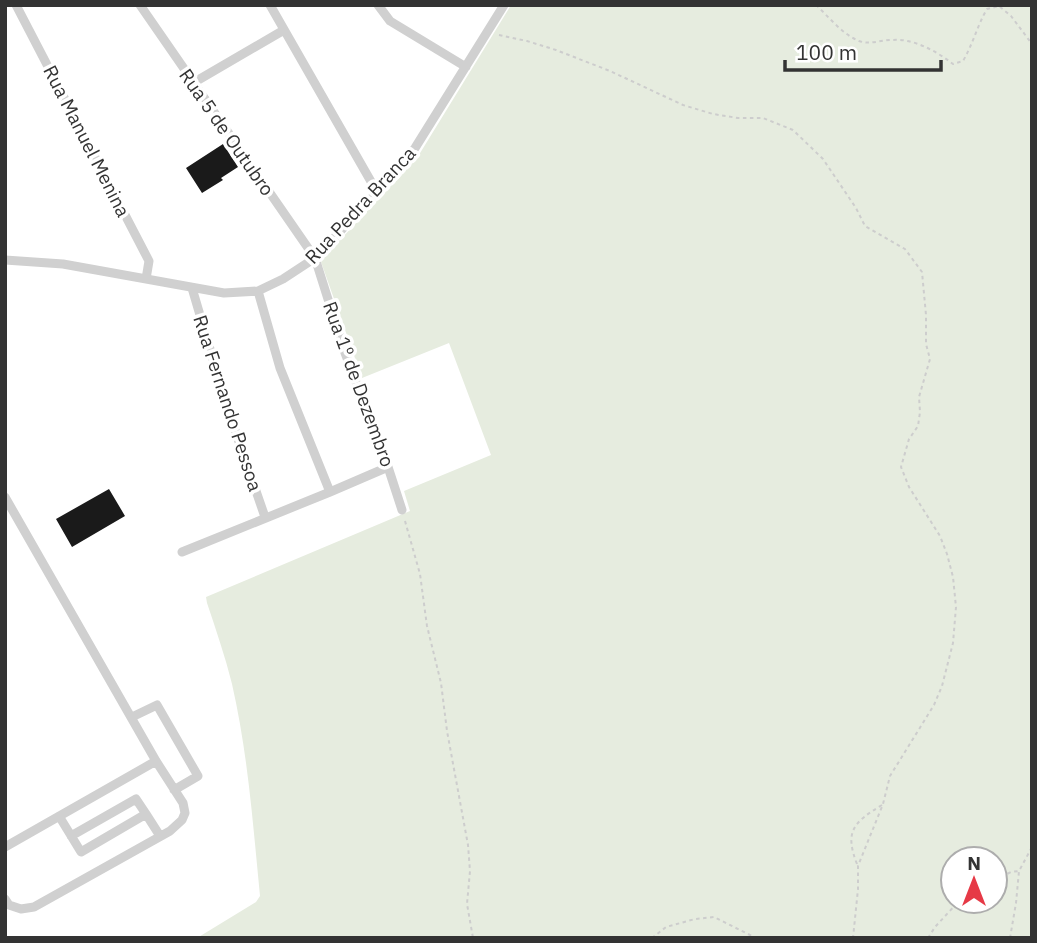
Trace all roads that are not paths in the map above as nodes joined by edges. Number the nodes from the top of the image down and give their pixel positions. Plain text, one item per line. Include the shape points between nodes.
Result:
1 (16, 5) edge
2 (140, 5) edge
3 (270, 5) edge
4 (504, 5) edge
5 (382, 7) edge
6 (284, 30) junction
7 (466, 67) junction
8 (193, 83) junction
9 (377, 192) junction
10 (315, 258) junction
11 (8, 260) edge
12 (146, 279) junction
13 (192, 288) junction
14 (258, 291) junction
15 (388, 467) junction
16 (330, 492) junction
17 (5, 498) edge
18 (402, 510) road end
19 (265, 517) junction
20 (181, 552) dead end
21 (132, 717) junction
22 (156, 761) junction
23 (174, 790) junction
24 (146, 814) junction
25 (59, 816) junction
26 (71, 836) junction
27 (160, 836) junction
28 (5, 846) edge
29 (5, 899) edge

1 - 12 street, Rua Manuel Menina via 149,261
2 - 8 street, Rua 5 de Outubro
3 - 6 street
4 - 7 street, Rua Pedra Branca
5 - 7 street via 390,20
6 - 8 street
6 - 9 street
7 - 9 street, Rua Pedra Branca via 415,148
8 - 10 street, Rua 5 de Outubro
9 - 10 street, Rua Pedra Branca
10 - 14 street, Rua Pedra Branca
10 - 15 street, Rua 1º de Dezembro
11 - 12 street, Rua Pedra Branca via 63,264
12 - 13 street, Rua Pedra Branca
13 - 14 street, Rua Pedra Branca via 224,293
13 - 19 street, Rua Fernando Pessoa
14 - 16 street via 280,368
15 - 16 street
15 - 18 street, Rua 1º de Dezembro
16 - 19 street
17 - 21 street
19 - 20 street
21 - 22 street
21 - 23 street via 157,705 198,776
22 - 23 street
22 - 25 street
23 - 27 street via 185,813
24 - 26 street via 136,799
24 - 26 street via 81,852
24 - 27 street
25 - 26 street
25 - 28 street
27 - 29 street via 34,907 21,909

